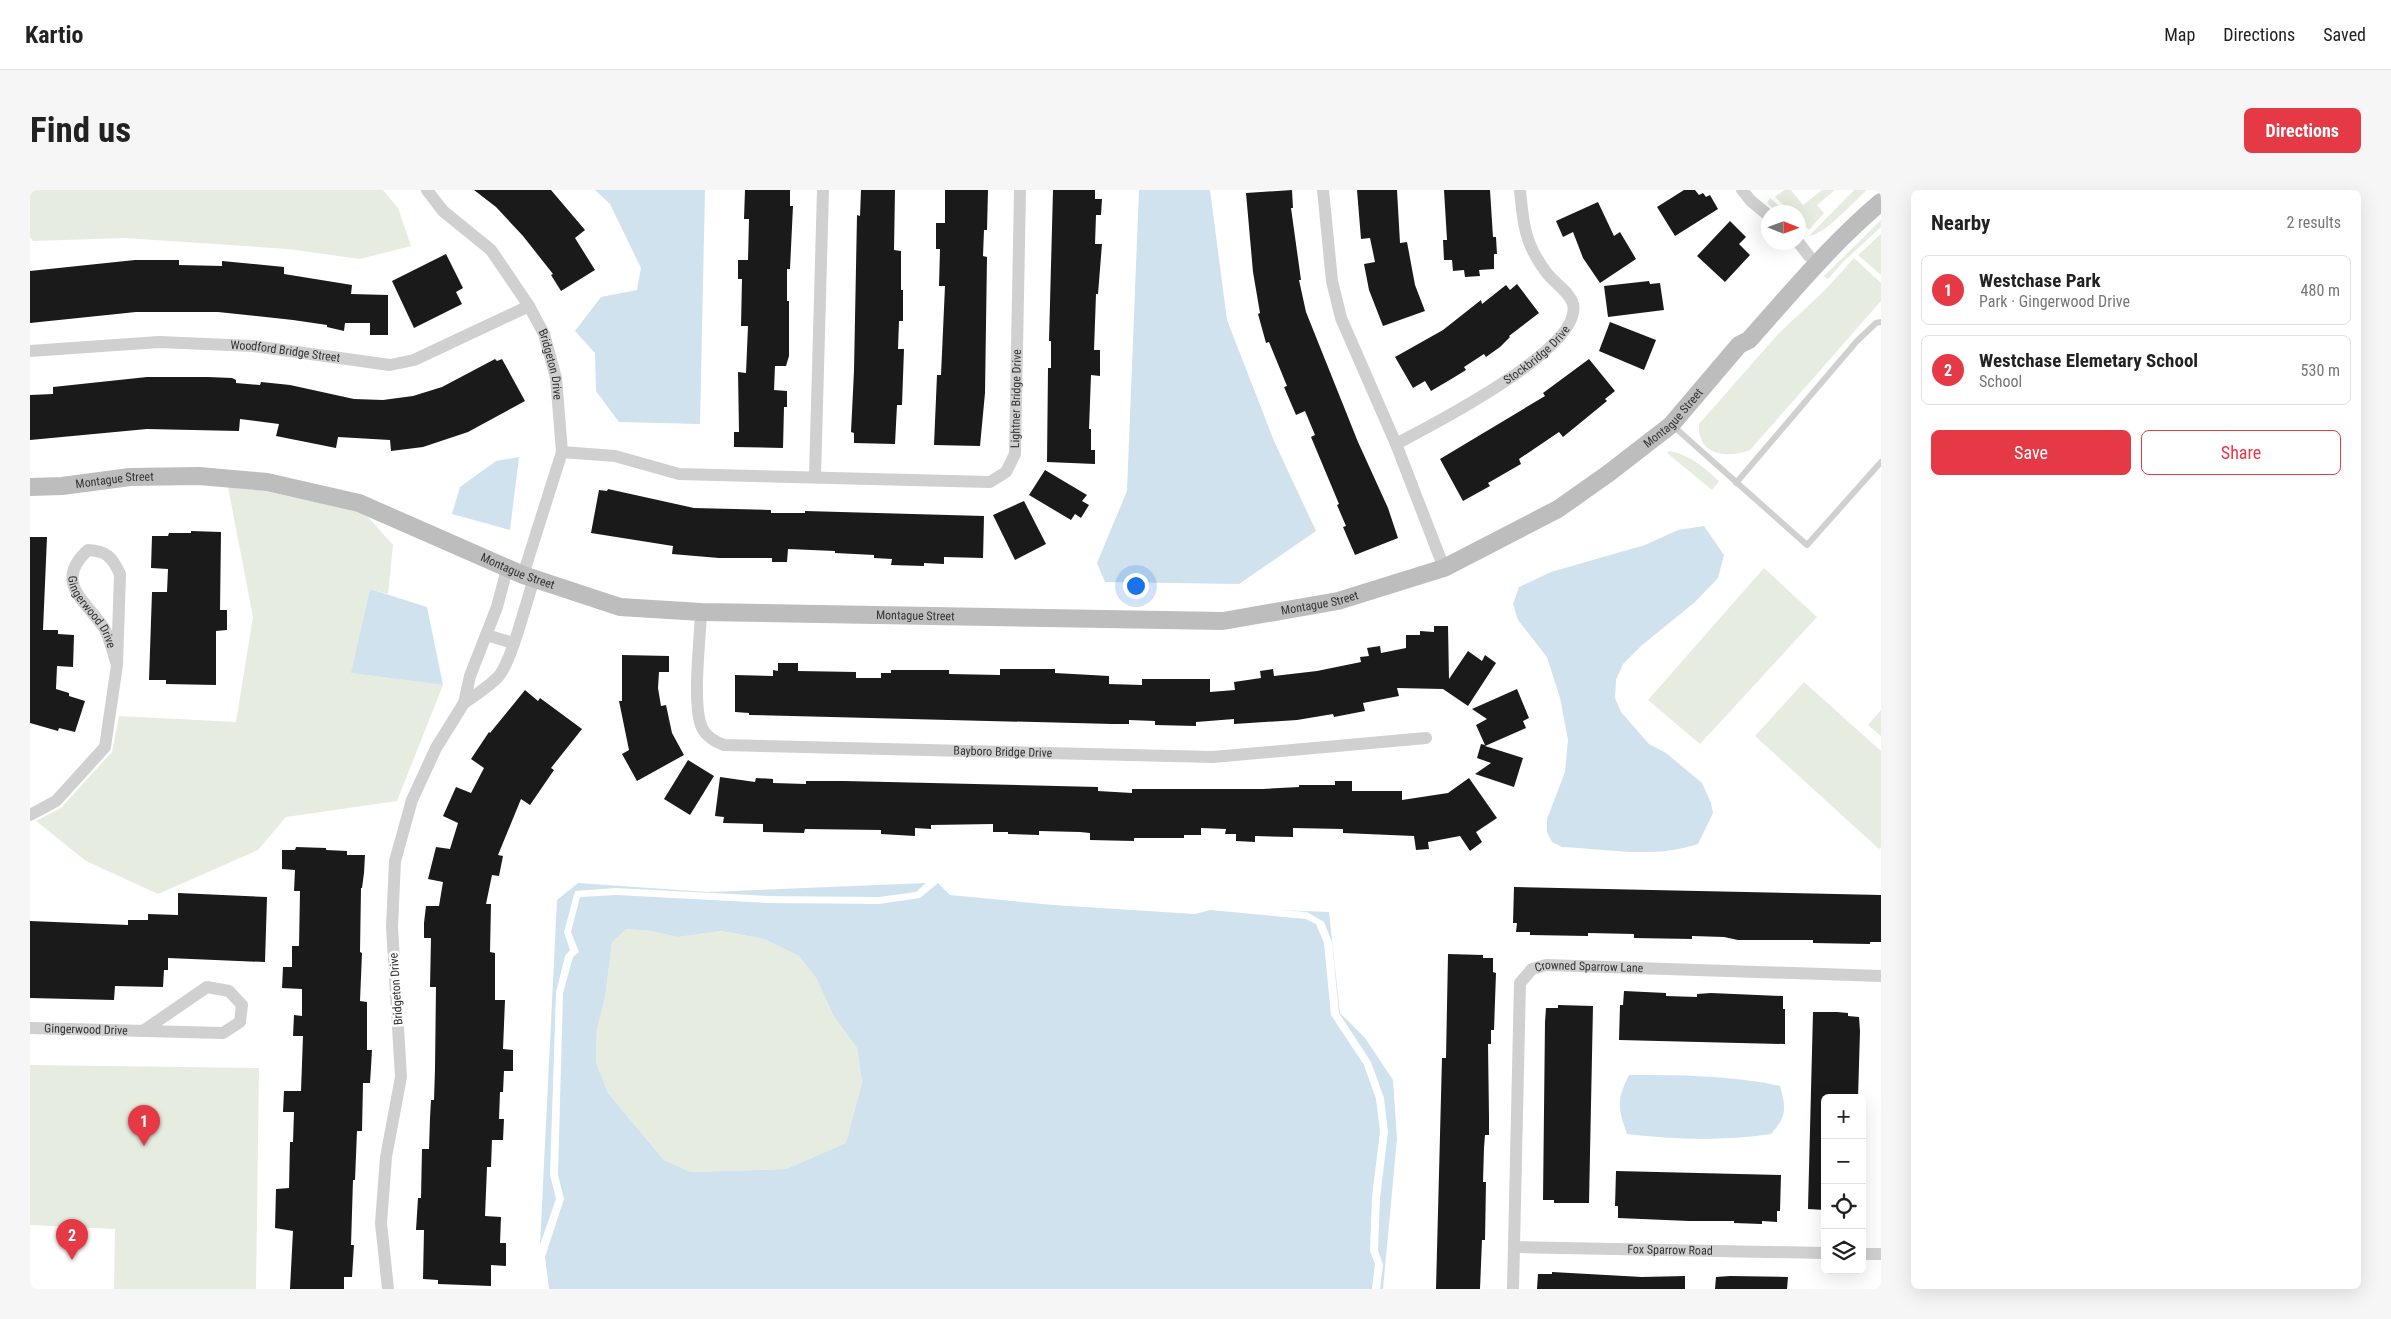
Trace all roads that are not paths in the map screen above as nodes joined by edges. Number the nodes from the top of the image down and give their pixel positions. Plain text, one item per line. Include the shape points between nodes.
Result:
1 (427, 190) edge
2 (823, 190) edge
3 (1020, 190) edge
4 (1323, 190) edge
5 (1520, 190) edge
6 (1742, 190) edge
7 (1879, 190) edge
8 (1881, 202) edge
9 (1761, 209) edge
10 (1804, 250) edge
11 (1809, 256) junction
12 (529, 306) junction
13 (1881, 322) edge
14 (1739, 344) junction
15 (30, 351) edge
16 (1671, 424) junction
17 (1396, 444) junction
18 (562, 452) junction
19 (1881, 462) edge
20 (815, 476) junction
21 (1736, 483) junction
22 (30, 487) edge
23 (1444, 568) junction
24 (521, 574) junction
25 (701, 612) junction
26 (486, 635) junction
27 (513, 643) junction
28 (117, 665) junction
29 (464, 703) junction
30 (1426, 738) dead end
31 (30, 815) edge
32 (1881, 976) edge
33 (30, 1028) edge
34 (143, 1031) junction
35 (1515, 1247) junction
36 (1821, 1253) edge
37 (1866, 1254) edge
38 (1881, 1254) edge
39 (388, 1289) edge
40 (1513, 1289) edge

1 - 12 street, Bridgeton Drive via 443,210 491,250
2 - 20 street
3 - 20 street, Lightner Bridge Drive via 1015,454 1006,472 990,482
4 - 17 street via 1332,281 1341,318
5 - 17 street, Stockbridge Drive via 1528,243 1573,305 1570,324 1555,344 1512,376 1461,410
6 - 9 street
7 - 11 street, Montague Street
8 - 14 street, Montague Street via 1826,255 1749,340
10 - 11 street
11 - 14 street, Montague Street via 1742,334
12 - 15 street, Woodford Bridge Street via 414,360 390,365 253,346 159,342
12 - 18 street, Bridgeton Drive via 544,334 556,378
13 - 21 lane via 1876,323 1849,352
14 - 16 street, Montague Street
16 - 21 lane
16 - 23 street, Montague Street via 1558,509
17 - 23 street
18 - 20 street, Lightner Bridge Drive via 614,456 679,474
18 - 24 street, Bridgeton Drive
19 - 21 lane via 1807,545
22 - 24 street, Montague Street via 62,486 130,476 199,476 267,482 359,504
23 - 25 street, Montague Street via 1338,601 1222,620
24 - 25 street, Montague Street via 620,608
24 - 26 street, Bridgeton Drive via 497,607
24 - 27 street, Bridgeton Drive
25 - 30 street, Bayboro Bridge Drive via 697,704 700,724 710,740 724,745 1213,756
26 - 27 street
26 - 29 street, Bridgeton Drive via 470,676
27 - 29 street, Bridgeton Drive via 499,675
28 - 28 street, Gingerwood Drive via 120,574 114,560 101,551 88,550 76,561 72,578 78,597 105,630
28 - 31 street, Gingerwood Drive via 105,746 56,801
29 - 39 street, Bridgeton Drive via 436,748 412,800 395,861 392,927 401,1076 386,1158 381,1223
32 - 35 street, Crowned Sparrow Lane via 1546,965 1532,969 1520,983
33 - 34 street, Gingerwood Drive
34 - 34 street, Gingerwood Drive via 207,986 229,991 242,1005 240,1022 223,1033
35 - 36 street, Fox Sparrow Road
35 - 40 street, Crowned Sparrow Lane
37 - 38 street

